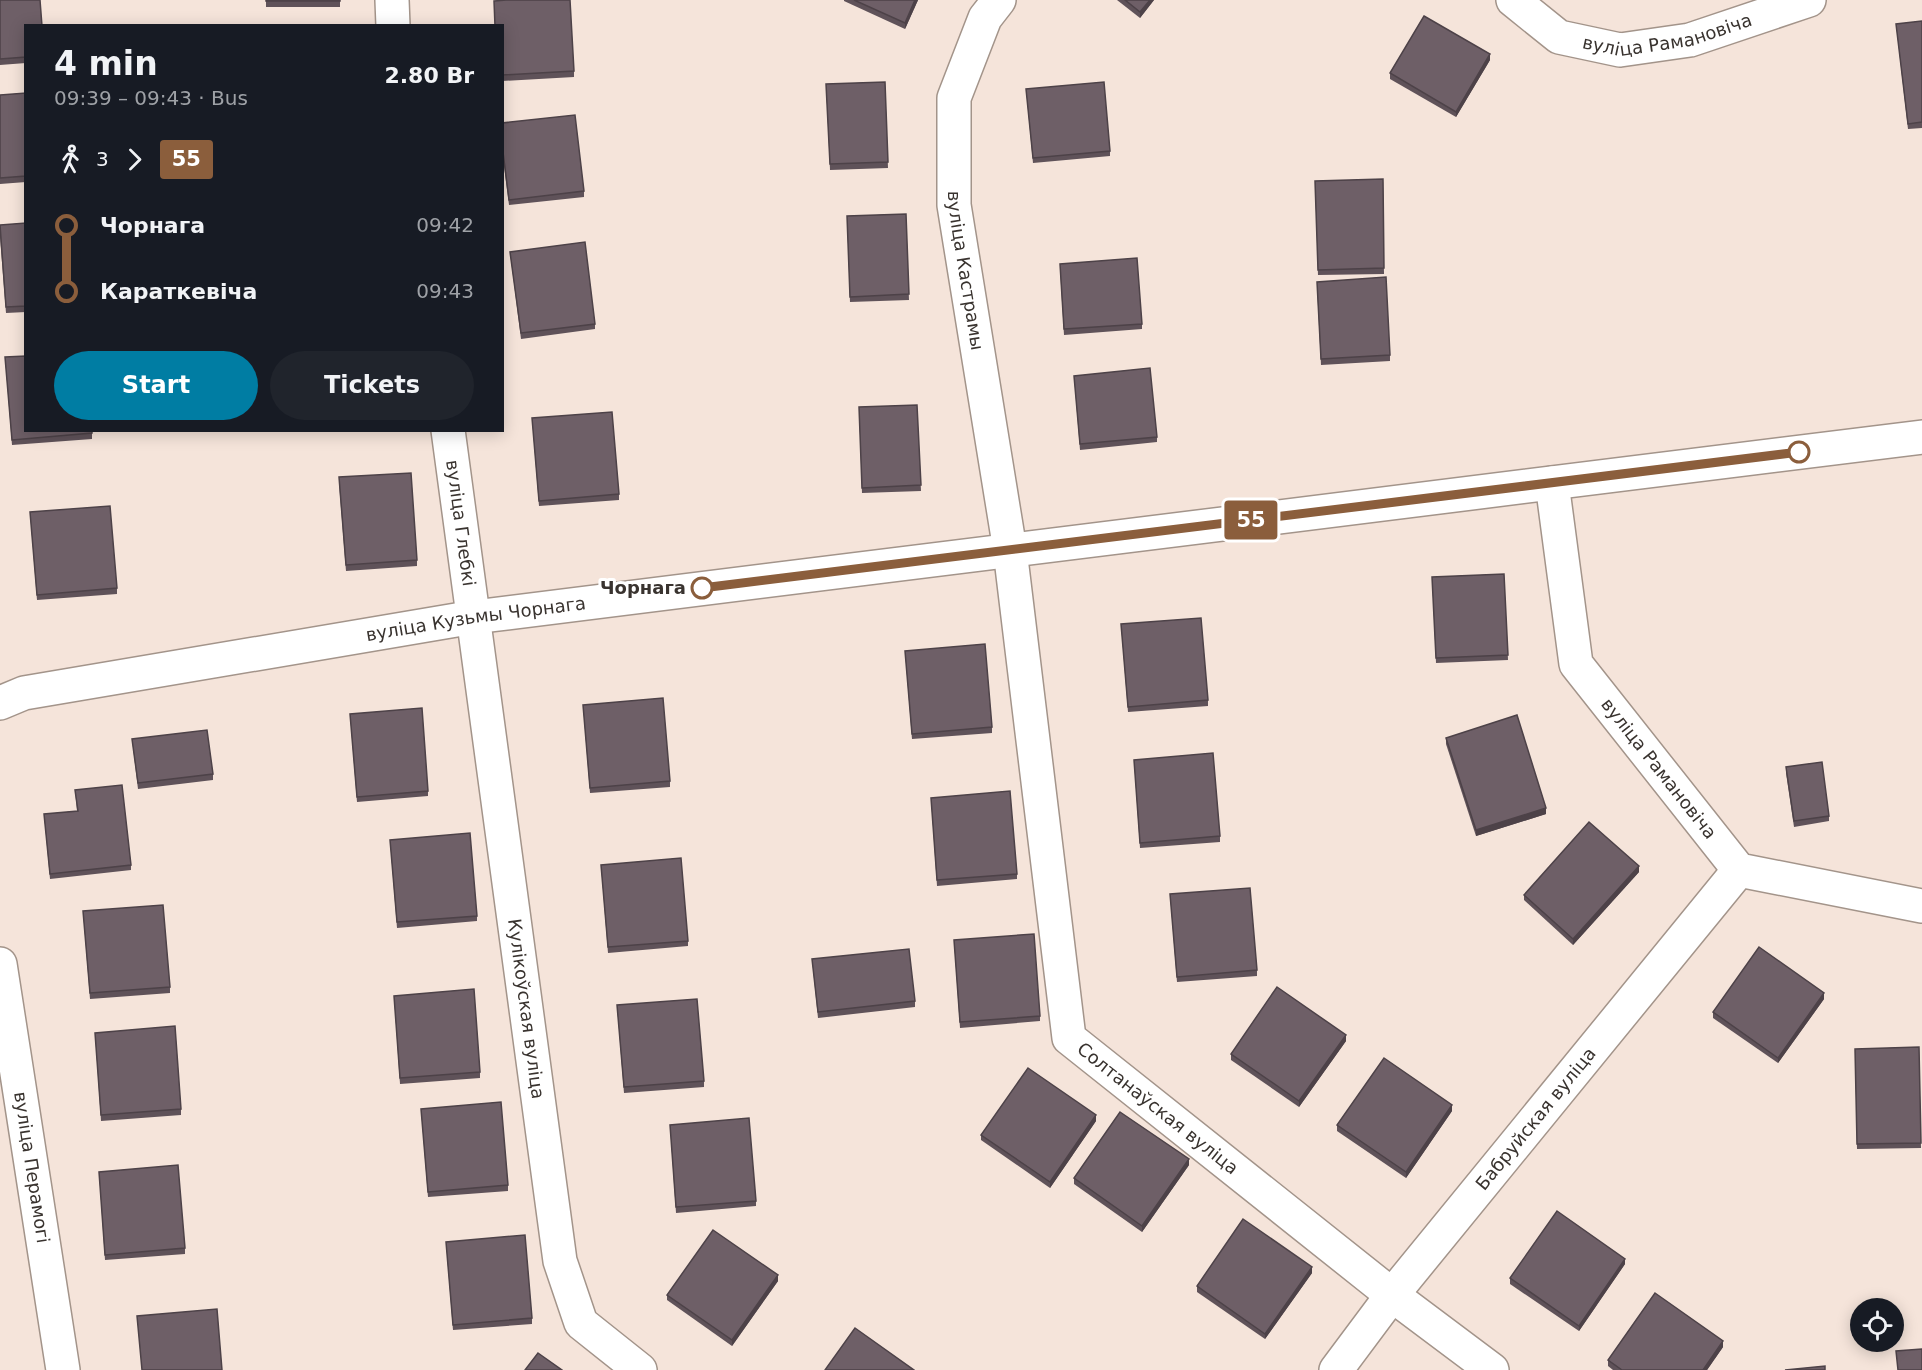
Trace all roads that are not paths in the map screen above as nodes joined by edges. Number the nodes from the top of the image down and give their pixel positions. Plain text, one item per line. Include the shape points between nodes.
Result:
1 (392, 0) edge
2 (999, 0) edge
3 (1513, 0) edge
4 (1809, 0) edge
5 (393, 24) edge
6 (448, 432) edge
7 (1922, 437) edge
8 (1551, 483) junction
9 (1010, 550) junction
10 (474, 617) junction
11 (0, 703) edge
12 (1739, 870) junction
13 (1922, 906) edge
14 (0, 964) edge
15 (1392, 1295) junction
16 (63, 1370) edge
17 (640, 1370) edge
18 (1336, 1370) edge
19 (1492, 1370) edge

1 - 5 street
2 - 9 street, вуліца Кастрамы via 985,18 954,98 954,205
3 - 4 street, вуліца Рамановіча via 1559,36 1620,50 1690,39
6 - 10 street, вуліца Глебкі
7 - 8 street, вуліца Кузьмы Чорнага
8 - 9 street, вуліца Кузьмы Чорнага
8 - 12 street, вуліца Рамановіча via 1576,664
9 - 10 street, вуліца Кузьмы Чорнага
9 - 15 street, Солтанаўская вуліца via 1070,1038
10 - 11 street, вуліца Кузьмы Чорнага via 24,693
10 - 17 street, Кулікоўская вуліца via 560,1261 581,1323
12 - 13 street
12 - 15 street, Бабруйская вуліца
14 - 16 street, вуліца Перамогі
15 - 18 street, Бабруйская вуліца
15 - 19 street, Солтанаўская вуліца

